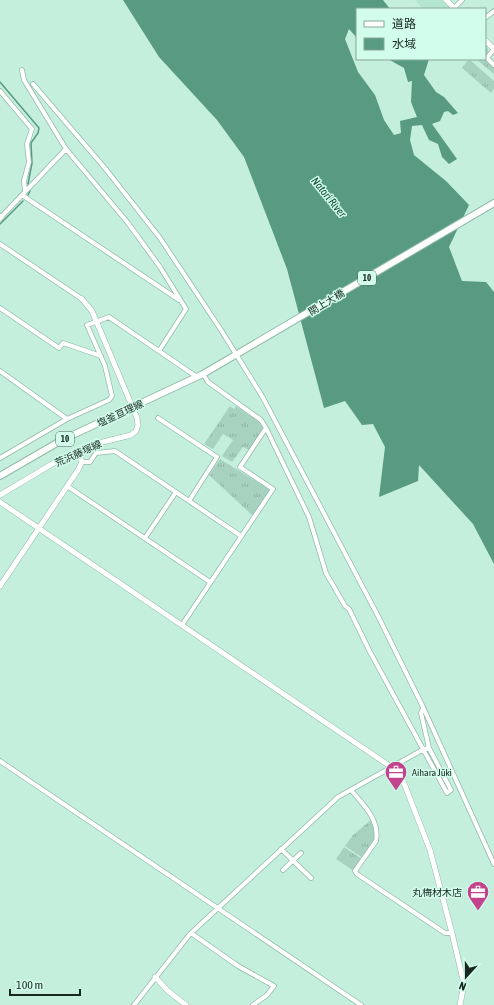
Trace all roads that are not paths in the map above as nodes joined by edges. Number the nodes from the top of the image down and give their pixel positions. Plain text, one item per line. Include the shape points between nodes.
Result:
1 (446, 0) edge
2 (462, 0) edge
3 (454, 8) edge
4 (494, 11) edge
5 (486, 17) edge
6 (486, 41) edge
7 (494, 49) edge
8 (494, 65) edge
9 (22, 70) dead end
10 (34, 84) dead end
11 (0, 91) edge
12 (66, 149) junction
13 (23, 193) junction
14 (494, 203) edge
15 (0, 217) edge
16 (0, 244) edge
17 (82, 299) joint
18 (181, 300) junction
19 (0, 308) edge
20 (97, 320) junction
21 (159, 351) junction
22 (239, 354) junction
23 (101, 356) junction
24 (0, 371) edge
25 (203, 374) junction
26 (197, 377) junction
27 (132, 407) junction
28 (158, 418) dead end
29 (67, 419) junction
30 (266, 428) junction
31 (78, 452) junction
32 (0, 458) edge
33 (82, 462) junction
34 (0, 476) edge
35 (67, 486) junction
36 (176, 492) junction
37 (0, 495) edge
38 (189, 501) junction
39 (0, 502) edge
40 (39, 528) junction
41 (241, 536) junction
42 (145, 538) junction
43 (210, 582) junction
44 (0, 586) edge
45 (182, 625) junction
46 (423, 708) junction
47 (429, 748) junction
48 (424, 749) junction
49 (0, 761) edge
50 (393, 767) junction
51 (351, 790) junction
52 (281, 849) junction
53 (301, 853) dead end
54 (293, 860) junction
55 (494, 864) edge
56 (283, 870) dead end
57 (310, 878) dead end
58 (218, 908) junction
59 (191, 933) junction
60 (452, 933) junction
61 (155, 977) junction
62 (134, 1005) edge
63 (186, 1005) edge
64 (254, 1005) edge
65 (361, 1005) edge
66 (460, 1005) edge

1 - 3 street
2 - 3 street
4 - 5 street
6 - 7 street
7 - 8 street via 487,58
9 - 12 street via 24,80
10 - 22 street via 160,238
11 - 13 street via 32,129 27,144 29,162
12 - 13 street
12 - 18 street via 128,223
13 - 15 street
13 - 18 street
14 - 22 main road, 閖上大橋 / 10
16 - 17 street
17 - 20 street
18 - 21 street via 186,309
19 - 23 street via 59,348 63,343
20 - 21 street via 109,317
20 - 23 street via 87,325
20 - 27 street
21 - 26 street
22 - 25 main road, 塩釜亘理線 / 10
22 - 46 street via 378,616
23 - 29 street via 112,398
24 - 29 street
25 - 26 main road, 塩釜亘理線 / 10
25 - 30 street via 208,382 261,420
26 - 27 main road, 塩釜亘理線 / 10
27 - 31 street, 荒浜藤塚線 via 138,418 136,431 131,435
27 - 34 main road, 塩釜亘理線 / 10 via 62,440
28 - 38 street via 218,457
29 - 32 street
30 - 41 street via 240,467 273,489
30 - 48 street via 309,517 326,573 349,609
31 - 33 street
31 - 37 street, 荒浜藤塚線 via 57,461
33 - 35 street
33 - 36 street via 90,462 96,454 115,451
35 - 40 street
35 - 42 street
36 - 38 street
36 - 42 street
38 - 41 street
39 - 40 street
40 - 44 street
40 - 45 street
41 - 43 street
42 - 43 street
43 - 45 street
45 - 50 street
46 - 47 street via 421,714
46 - 55 street
47 - 48 street
47 - 48 street via 451,790 447,793
48 - 50 street
49 - 58 street
50 - 51 street
50 - 60 street via 403,779 430,850
51 - 52 street via 338,797
51 - 60 street via 373,817 377,837 356,871 357,874 445,934
52 - 54 street
52 - 58 street
53 - 54 street
54 - 56 street
54 - 57 street
58 - 59 street
58 - 65 street
59 - 61 street
59 - 64 street via 238,966 274,986
60 - 66 street via 464,984
61 - 62 street
61 - 63 street

